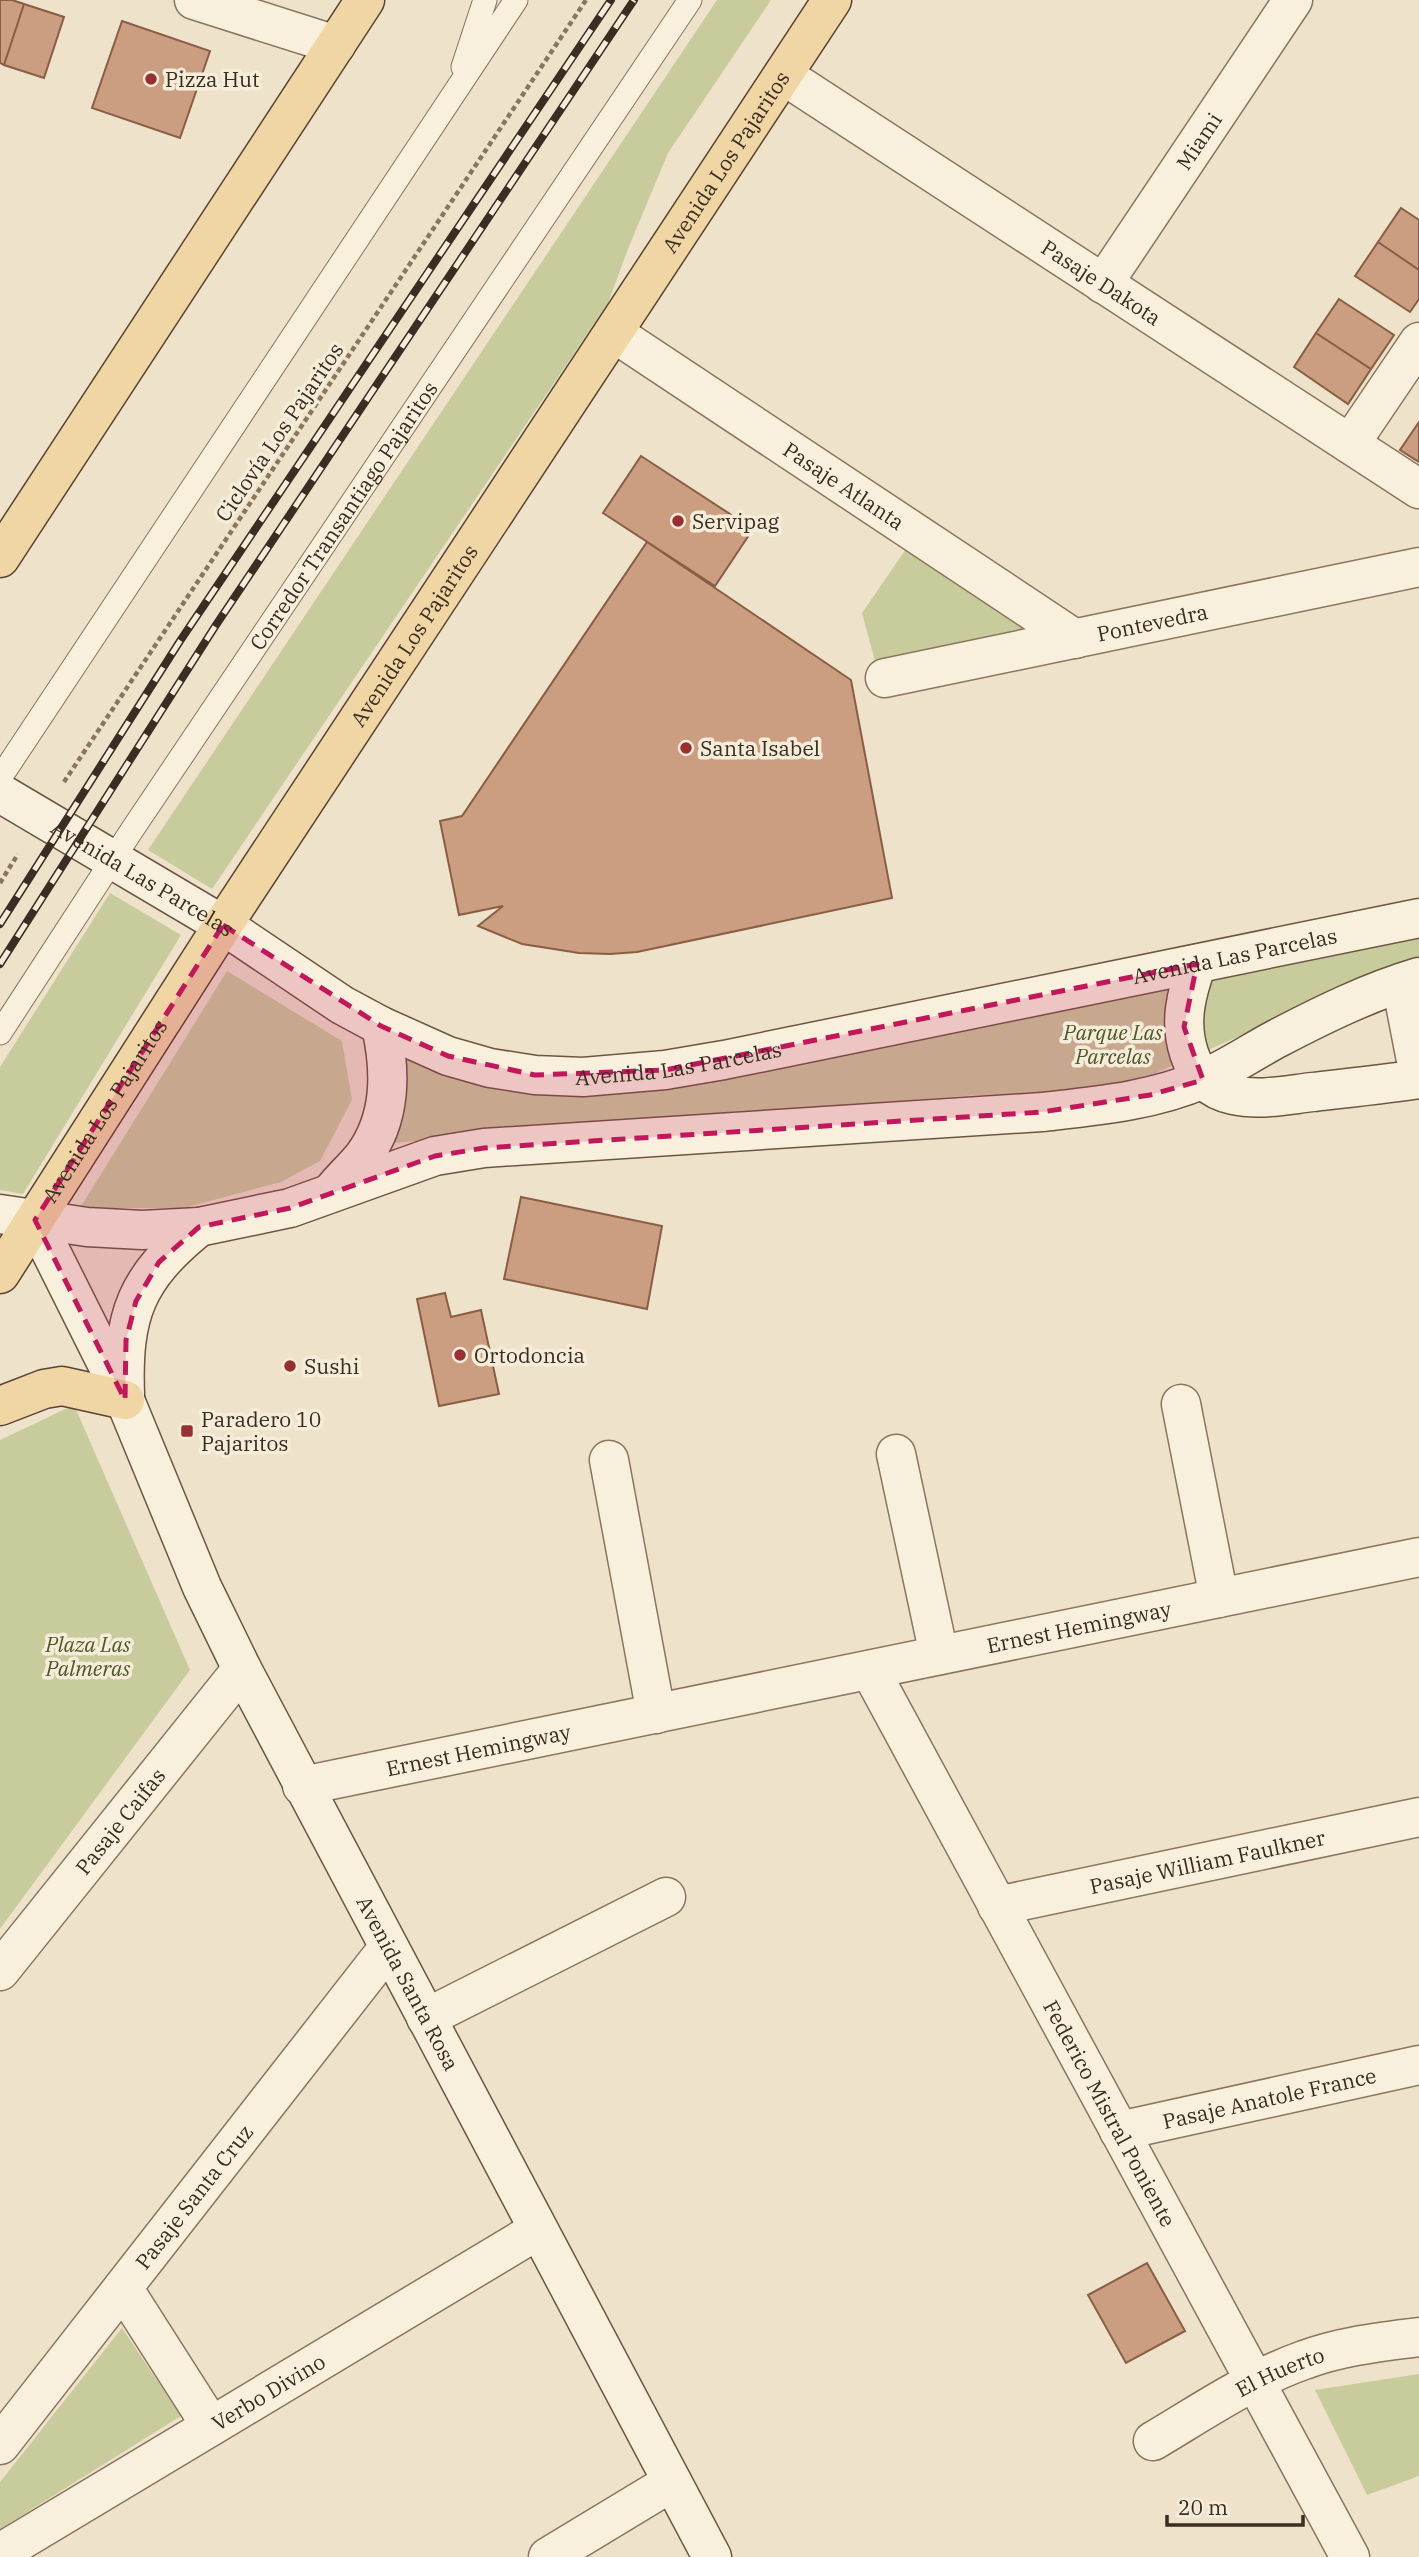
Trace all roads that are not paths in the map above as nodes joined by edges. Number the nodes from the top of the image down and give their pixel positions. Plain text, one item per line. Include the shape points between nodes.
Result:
1 (194, 0) edge
2 (365, 0) edge
3 (485, 0) edge
4 (516, 0) edge
5 (690, 0) edge
6 (832, 0) edge
7 (1293, 0) edge
8 (336, 45) junction
9 (783, 75) junction
10 (452, 99) junction
11 (1103, 284) junction
12 (614, 333) junction
13 (1419, 342) edge
14 (1350, 444) junction
15 (1419, 489) edge
16 (0, 558) edge
17 (1419, 568) edge
18 (1075, 639) junction
19 (885, 678) dead end
20 (0, 778) edge
21 (0, 793) edge
22 (113, 860) junction
23 (1419, 918) edge
24 (223, 925) junction
25 (1197, 964) junction
26 (1410, 980) edge
27 (381, 1026) junction
28 (0, 1033) edge
29 (1419, 1078) edge
30 (1203, 1080) junction
31 (330, 1193) junction
32 (18, 1217) edge
33 (199, 1227) junction
34 (0, 1273) edge
35 (125, 1400) junction
36 (1181, 1404) dead end
37 (0, 1406) edge
38 (896, 1454) dead end
39 (609, 1460) dead end
40 (1419, 1557) edge
41 (1219, 1598) junction
42 (939, 1655) junction
43 (242, 1670) junction
44 (870, 1670) junction
45 (656, 1714) junction
46 (302, 1786) junction
47 (1419, 1817) edge
48 (666, 1897) dead end
49 (997, 1906) junction
50 (388, 1948) junction
51 (0, 1971) edge
52 (426, 2018) junction
53 (1419, 2065) edge
54 (1119, 2131) junction
55 (538, 2230) junction
56 (123, 2288) junction
57 (1419, 2337) edge
58 (1255, 2381) junction
59 (211, 2426) junction
60 (1153, 2441) dead end
61 (0, 2445) edge
62 (672, 2482) junction
63 (0, 2553) edge
64 (548, 2557) edge
65 (712, 2557) edge
66 (1350, 2557) edge

1 - 8 street
2 - 8 main road
3 - 10 lane
4 - 10 lane
5 - 22 lane, Corredor Transantiago Pajaritos
6 - 9 main road, Avenida Los Pajaritos
7 - 11 street, Miami
8 - 16 main road
9 - 11 street, Pasaje Dakota
9 - 12 main road, Avenida Los Pajaritos
10 - 20 lane
11 - 14 street, Pasaje Dakota
12 - 18 street, Pasaje Atlanta
12 - 24 main road, Avenida Los Pajaritos
13 - 14 street
14 - 15 street, Pasaje Dakota
17 - 18 street, Pontevedra
18 - 19 street, Pontevedra
21 - 22 street, Avenida Las Parcelas
22 - 24 street, Avenida Las Parcelas
22 - 28 lane, Corredor Transantiago Pajaritos
23 - 25 street, Avenida Las Parcelas
24 - 27 street, Avenida Las Parcelas
24 - 32 main road, Avenida Los Pajaritos
25 - 27 street, Avenida Las Parcelas via 737,1057 622,1075 535,1075 490,1068 448,1056
25 - 30 street via 1186,996 1184,1027 1191,1057
26 - 29 street
26 - 30 street via 1361,996
27 - 31 street via 388,1072 377,1133
29 - 30 street via 1261,1098 1232,1095
30 - 31 street via 1103,1105 1042,1112 484,1148 435,1156
31 - 33 street via 290,1208
32 - 33 street via 87,1227
32 - 34 main road, Avenida Los Pajaritos
32 - 35 street, Avenida Santa Rosa
33 - 35 street, Avenida Santa Rosa via 159,1262 136,1301 126,1340
35 - 37 main road via 62,1386
35 - 43 street, Avenida Santa Rosa via 201,1587
36 - 41 street
38 - 42 street
39 - 45 street
40 - 41 street, Ernest Hemingway
41 - 42 street, Ernest Hemingway
42 - 44 street, Ernest Hemingway
43 - 46 street, Avenida Santa Rosa
43 - 51 street, Pasaje Caifas
44 - 45 street, Ernest Hemingway
44 - 49 street, Federico Mistral Poniente
45 - 46 street, Ernest Hemingway
46 - 50 street, Avenida Santa Rosa
47 - 49 street, Pasaje William Faulkner
48 - 52 street
49 - 54 street, Federico Mistral Poniente
50 - 52 street, Avenida Santa Rosa
50 - 56 street, Pasaje Santa Cruz
52 - 55 street, Avenida Santa Rosa
53 - 54 street, Pasaje Anatole France
54 - 58 street, Federico Mistral Poniente
55 - 59 street, Verbo Divino
55 - 62 street, Avenida Santa Rosa
56 - 59 street
56 - 61 street, Pasaje Santa Cruz
57 - 58 street, El Huerto via 1360,2344 1305,2359
58 - 60 street, El Huerto
58 - 66 street, Federico Mistral Poniente
59 - 63 street, Verbo Divino
62 - 64 street
62 - 65 street, Avenida Santa Rosa

